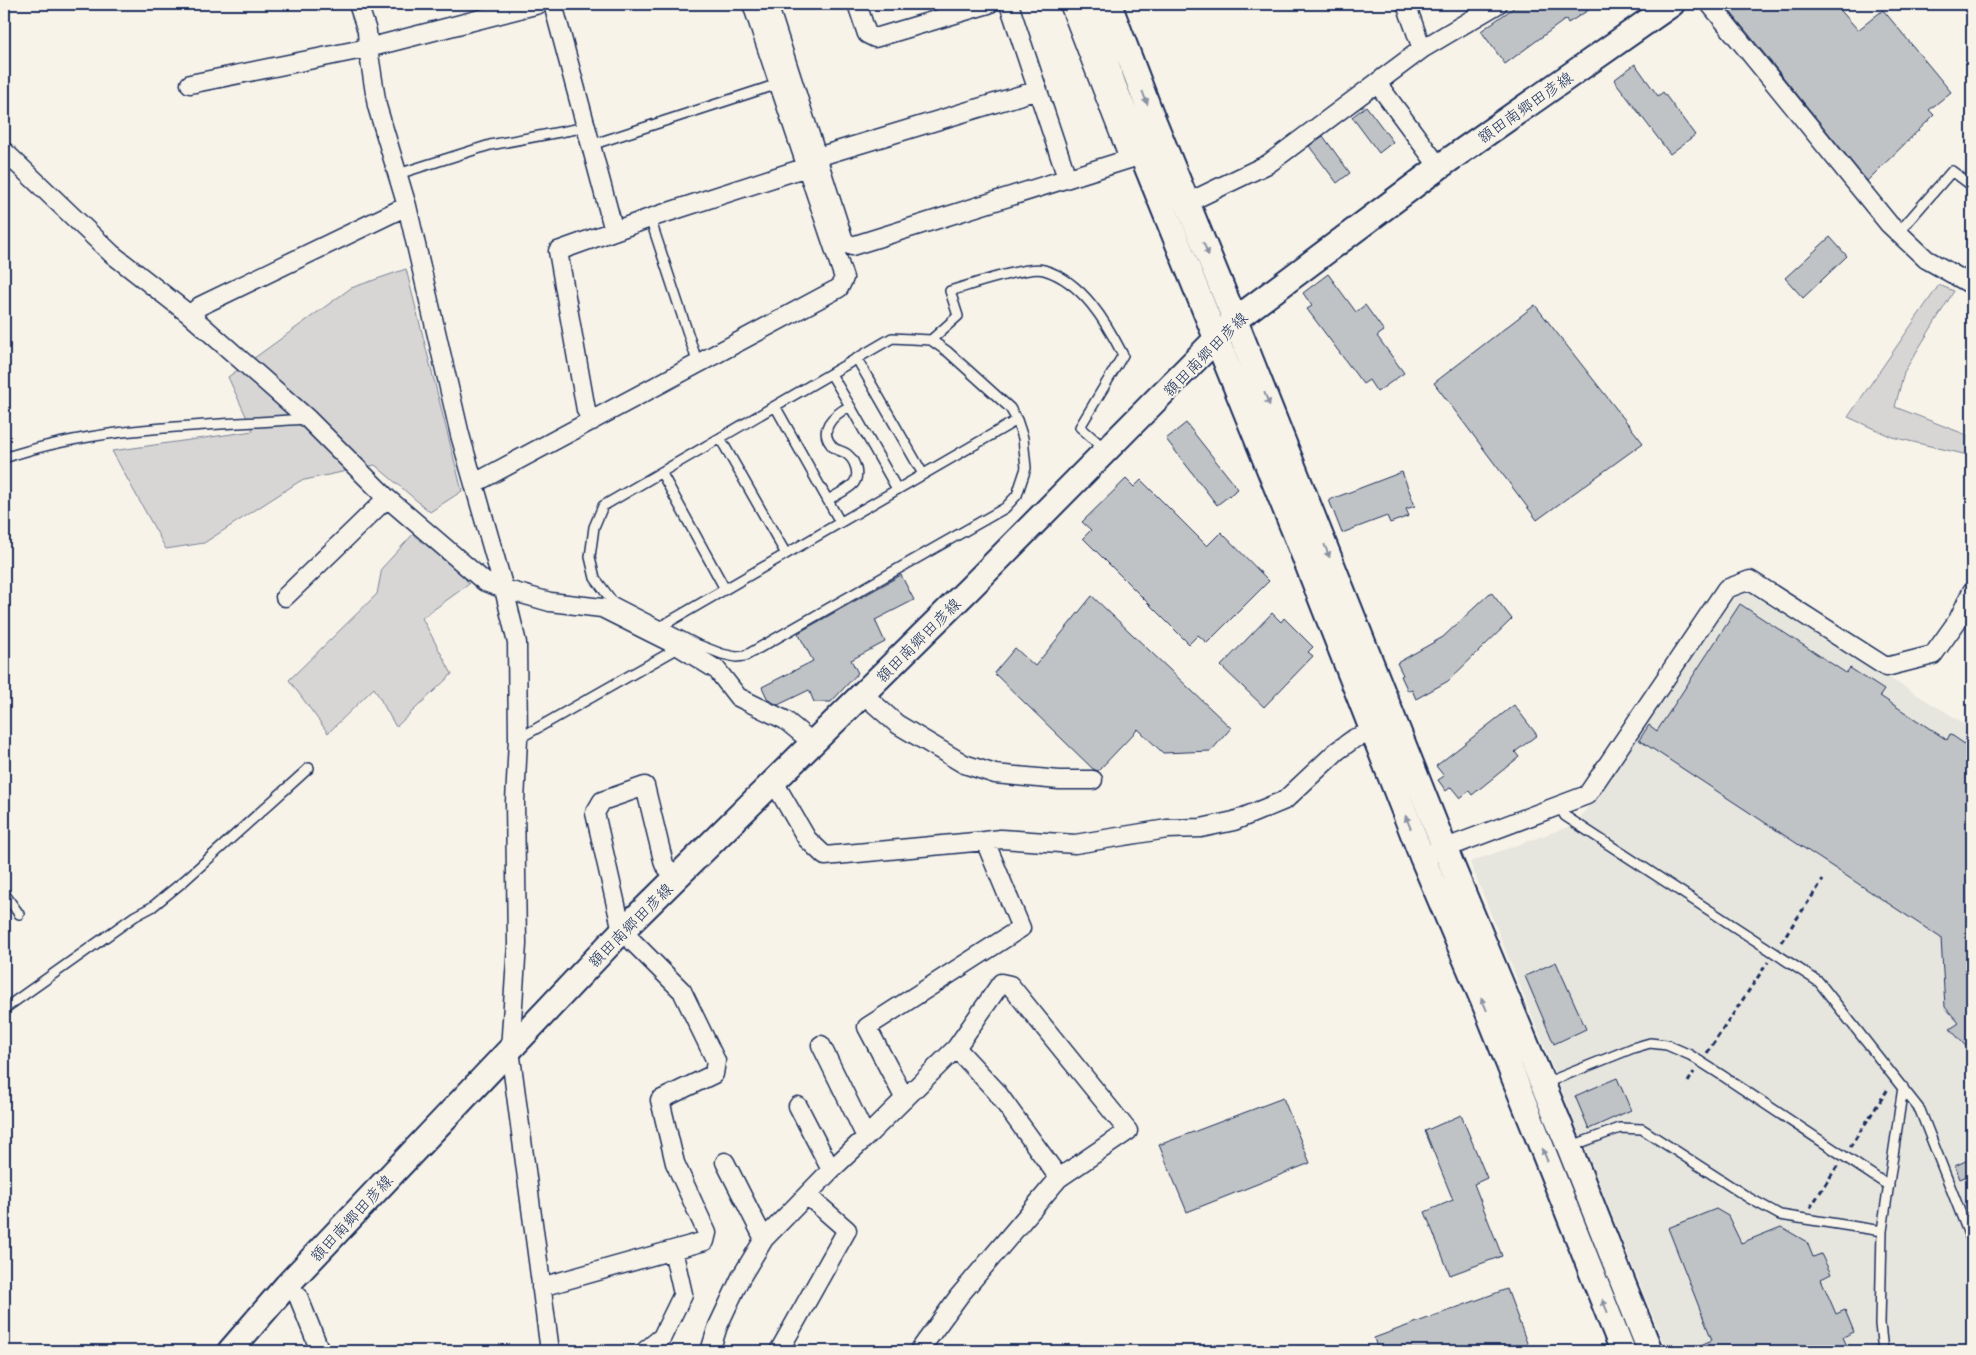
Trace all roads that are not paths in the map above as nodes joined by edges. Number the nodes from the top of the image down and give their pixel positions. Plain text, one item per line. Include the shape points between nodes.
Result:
1 (358, 4) edge
2 (539, 4) edge
3 (553, 4) edge
4 (752, 4) edge
5 (768, 4) edge
6 (857, 4) edge
7 (989, 4) edge
8 (1009, 4) edge
9 (1069, 4) edge
10 (1084, 4) edge
11 (1108, 4) edge
12 (1120, 4) edge
13 (1406, 4) edge
14 (1498, 4) edge
15 (1672, 4) edge
16 (1710, 4) edge
17 (958, 8) edge
18 (368, 48) junction
19 (1422, 49) junction
20 (1132, 64) junction
21 (190, 84) dead end
22 (778, 84) junction
23 (1377, 84) junction
24 (1038, 90) junction
25 (587, 127) junction
26 (591, 145) junction
27 (4, 151) edge
28 (1135, 157) junction
29 (812, 162) junction
30 (1439, 167) junction
31 (398, 174) junction
32 (1067, 178) junction
33 (1972, 186) edge
34 (1187, 204) junction
35 (407, 206) junction
36 (650, 218) junction
37 (614, 231) junction
38 (1898, 233) junction
39 (1972, 285) edge
40 (190, 315) junction
41 (1235, 320) junction
42 (931, 340) junction
43 (1216, 341) junction
44 (857, 358) junction
45 (698, 364) junction
46 (831, 374) junction
47 (775, 406) junction
48 (850, 406) junction
49 (308, 419) junction
50 (1017, 420) junction
51 (592, 421) junction
52 (720, 438) junction
53 (1107, 451) junction
54 (4, 458) edge
55 (660, 472) junction
56 (923, 474) junction
57 (475, 483) junction
58 (897, 489) junction
59 (387, 498) junction
60 (828, 500) junction
61 (840, 522) junction
62 (786, 554) junction
63 (504, 589) junction
64 (726, 589) junction
65 (1972, 591) edge
66 (285, 597) dead end
67 (660, 627) junction
68 (680, 647) junction
69 (863, 694) junction
70 (1372, 733) junction
71 (518, 739) junction
72 (813, 743) junction
73 (309, 768) dead end
74 (1093, 780) dead end
75 (774, 782) junction
76 (1559, 806) junction
77 (985, 841) junction
78 (1445, 849) junction
79 (1422, 858) junction
80 (676, 879) junction
81 (4, 893) edge
82 (19, 914) dead end
83 (622, 931) junction
84 (4, 1009) edge
85 (821, 1045) dead end
86 (956, 1048) junction
87 (510, 1050) junction
88 (1543, 1084) junction
89 (1903, 1087) junction
90 (905, 1099) junction
91 (798, 1106) dead end
92 (866, 1138) junction
93 (1569, 1147) junction
94 (725, 1162) dead end
95 (831, 1170) junction
96 (1059, 1178) junction
97 (1889, 1186) junction
98 (807, 1195) junction
99 (1882, 1231) junction
100 (764, 1239) junction
101 (1972, 1242) edge
102 (673, 1250) junction
103 (287, 1285) junction
104 (541, 1287) junction
105 (230, 1351) edge
106 (320, 1351) edge
107 (550, 1351) edge
108 (645, 1351) edge
109 (710, 1351) edge
110 (779, 1351) edge
111 (918, 1351) edge
112 (1623, 1351) edge
113 (1650, 1351) edge
114 (1882, 1351) edge

1 - 18 street via 367,32
2 - 18 street
3 - 25 street
4 - 22 street
5 - 29 street
6 - 17 street via 867,34 875,38
7 - 17 street
8 - 24 street
9 - 28 street
10 - 28 street via 1114,86
11 - 20 street
12 - 20 street
13 - 19 street
14 - 19 street
15 - 30 street, 額田南郷田彦線
16 - 38 street
18 - 21 street
18 - 31 street via 377,106
19 - 23 street
20 -> 34 street
22 - 26 lane
22 - 29 street
23 - 30 street
23 - 34 street via 1268,164
24 - 29 street
24 - 32 street
25 - 26 street
25 - 31 lane via 490,145
26 - 37 street
27 - 40 street via 112,254
28 - 32 street
28 - 43 street
29 - 32 street via 844,241 852,246
29 - 36 street
29 - 45 street via 844,278 842,283 839,288
30 - 41 street, 額田南郷田彦線
31 - 35 street
33 - 38 lane via 1952,171
34 -> 41 street
35 - 40 street via 200,306
35 - 57 street via 460,435
36 - 37 street
36 - 45 lane
37 - 51 street via 558,251 586,410
38 - 39 street via 1926,258
40 - 49 street
41 - 43 street, 額田南郷田彦線
41 -> 78 street
42 - 44 lane via 892,338
42 - 50 lane via 1010,408
42 - 53 lane via 958,316 950,291 1005,275 1042,269 1074,285 1107,323 1123,355 1080,427
43 - 53 street, 額田南郷田彦線
43 - 70 street
44 - 46 lane
44 - 56 lane
45 - 51 street
46 - 47 lane
46 - 48 lane
47 - 52 lane
47 - 60 lane
48 - 58 lane
48 - 60 lane via 834,416 826,433 836,450 846,453 854,461 857,473 848,488
49 - 54 lane via 116,432 77,438
49 - 59 street
50 - 56 lane
50 - 67 lane via 1023,438 1026,468 1018,495 1005,508 745,656 722,654
51 - 57 street
52 - 55 lane
52 - 62 lane
53 - 69 street, 額田南郷田彦線
55 - 64 lane
55 - 67 lane via 603,506 594,527 590,557 595,578 612,601
56 - 58 lane
57 - 63 street
58 - 61 lane
59 - 63 street via 485,582
59 - 66 street
60 - 61 lane
61 - 62 lane
62 - 64 lane
63 - 68 street via 550,602 602,608
63 - 71 street via 517,643
64 - 67 lane
65 - 76 street via 1958,620 1933,655 1886,667 1750,580 1726,589 1587,795
68 - 71 lane
68 - 72 street via 717,670 738,697 785,720
69 - 72 street, 額田南郷田彦線
69 - 74 street via 897,724 964,764 995,774
70 - 77 street via 1354,738 1337,751 1285,800 1234,821 1075,844 1001,839
79 -> 70 street
71 - 87 street via 515,802 517,944
72 - 75 street, 額田南郷田彦線
73 - 84 lane via 152,908 135,916
75 - 77 street via 807,839 825,856
75 - 80 street, 額田南郷田彦線
76 - 78 street
76 - 89 lane via 1565,816 1819,982
77 - 90 street via 1021,928 867,1027
78 - 79 street
78 - 88 street
112 -> 79 street
80 - 83 street, 額田南郷田彦線
80 - 83 street via 664,864 644,786 602,801 595,813
81 - 82 lane
83 - 87 street, 額田南郷田彦線
83 - 102 street via 682,992 716,1061 714,1074 660,1100 676,1163 707,1232 705,1241
85 - 92 street
86 - 90 street
86 - 96 street via 996,1091
86 - 96 street via 1001,983 1010,986 1128,1131
87 - 103 street, 額田南郷田彦線
87 - 104 street
88 - 93 street
88 - 97 lane via 1650,1042 1667,1045 1690,1055
89 - 97 lane
89 - 101 lane via 1920,1110
90 - 92 street
91 - 95 street
92 - 95 street
93 - 99 lane via 1620,1128 1642,1129 1780,1215
93 - 113 street
94 - 100 street
95 - 98 street
96 - 111 street via 959,1296
97 - 99 lane
98 - 100 street
98 - 110 street via 847,1230
99 - 114 lane
100 - 109 street via 741,1277
102 - 104 street
102 - 108 street via 683,1294 662,1337
103 - 105 street, 額田南郷田彦線
103 - 106 street via 298,1296
104 - 107 street

